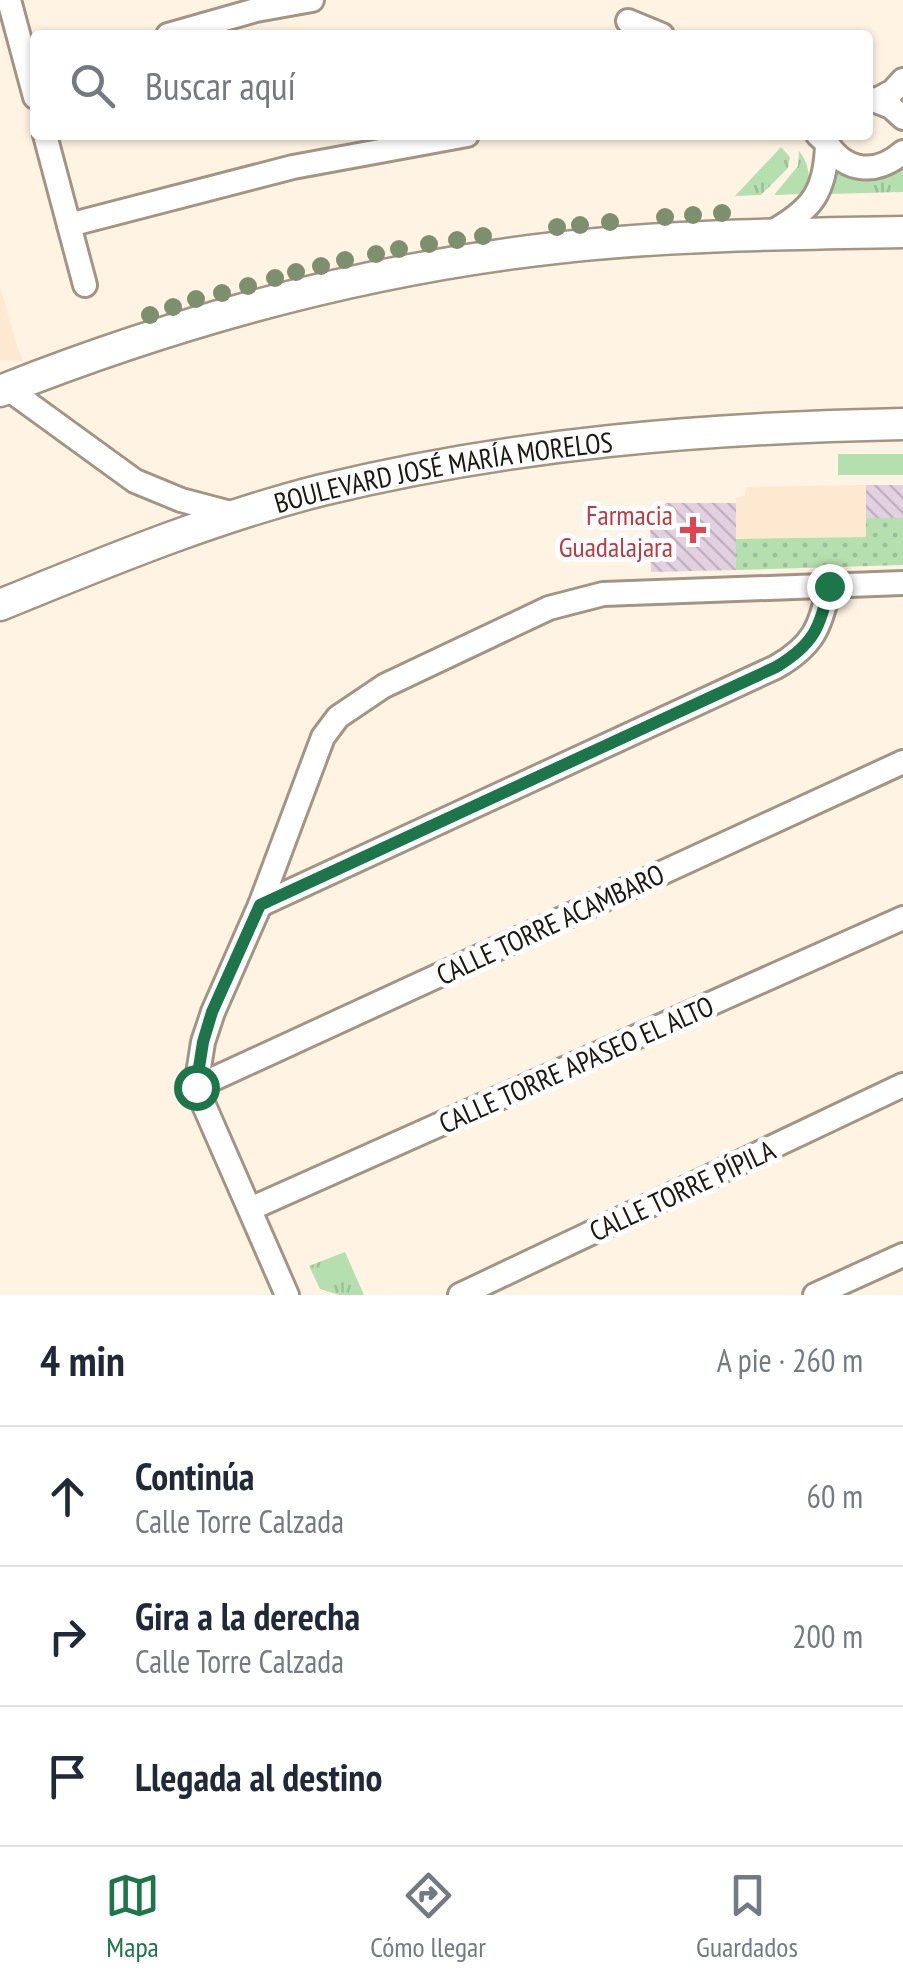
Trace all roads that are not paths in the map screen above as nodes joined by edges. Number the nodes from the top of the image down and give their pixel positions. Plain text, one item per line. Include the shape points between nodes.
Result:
1 (9, 0) edge
2 (312, 0) edge
3 (627, 19) edge
4 (186, 30) edge
5 (651, 30) edge
6 (30, 67) edge
7 (903, 80) edge
8 (873, 99) edge
9 (903, 118) edge
10 (46, 140) edge
11 (439, 140) edge
12 (825, 140) edge
13 (826, 140) edge
14 (903, 152) edge
15 (69, 225) junction
16 (903, 232) edge
17 (767, 235) junction
18 (85, 285) dead end
19 (4, 389) edge
20 (903, 424) edge
21 (238, 515) junction
22 (903, 583) edge
23 (829, 586) junction
24 (0, 605) edge
25 (903, 762) edge
26 (260, 905) junction
27 (903, 918) edge
28 (903, 1085) edge
29 (196, 1087) junction
30 (250, 1209) junction
31 (903, 1255) edge
32 (287, 1295) edge
33 (460, 1295) edge
34 (816, 1295) edge

1 - 6 street
2 - 4 street
3 - 5 street
7 - 8 street
8 - 9 street
10 - 15 street
11 - 15 street via 293,166
12 - 17 street via 823,177 810,206
13 - 14 street via 838,158 863,168 878,168
15 - 18 street
16 - 17 main road
17 - 19 main road via 556,248 352,282 196,323
19 - 21 street via 136,481
20 - 21 main road, BOULEVARD JOSÉ MARÍA MORELOS via 552,445 441,464
21 - 24 main road, BOULEVARD JOSÉ MARÍA MORELOS
22 - 23 street
23 - 26 street via 822,620 796,656
23 - 26 street via 576,599 384,686 338,716 323,737
25 - 29 street, CALLE TORRE ACAMBARO
26 - 29 street via 212,1012
27 - 30 street, CALLE TORRE APASEO EL ALTO
28 - 33 street, CALLE TORRE PÍPILA
29 - 30 street
30 - 32 street
31 - 34 street

